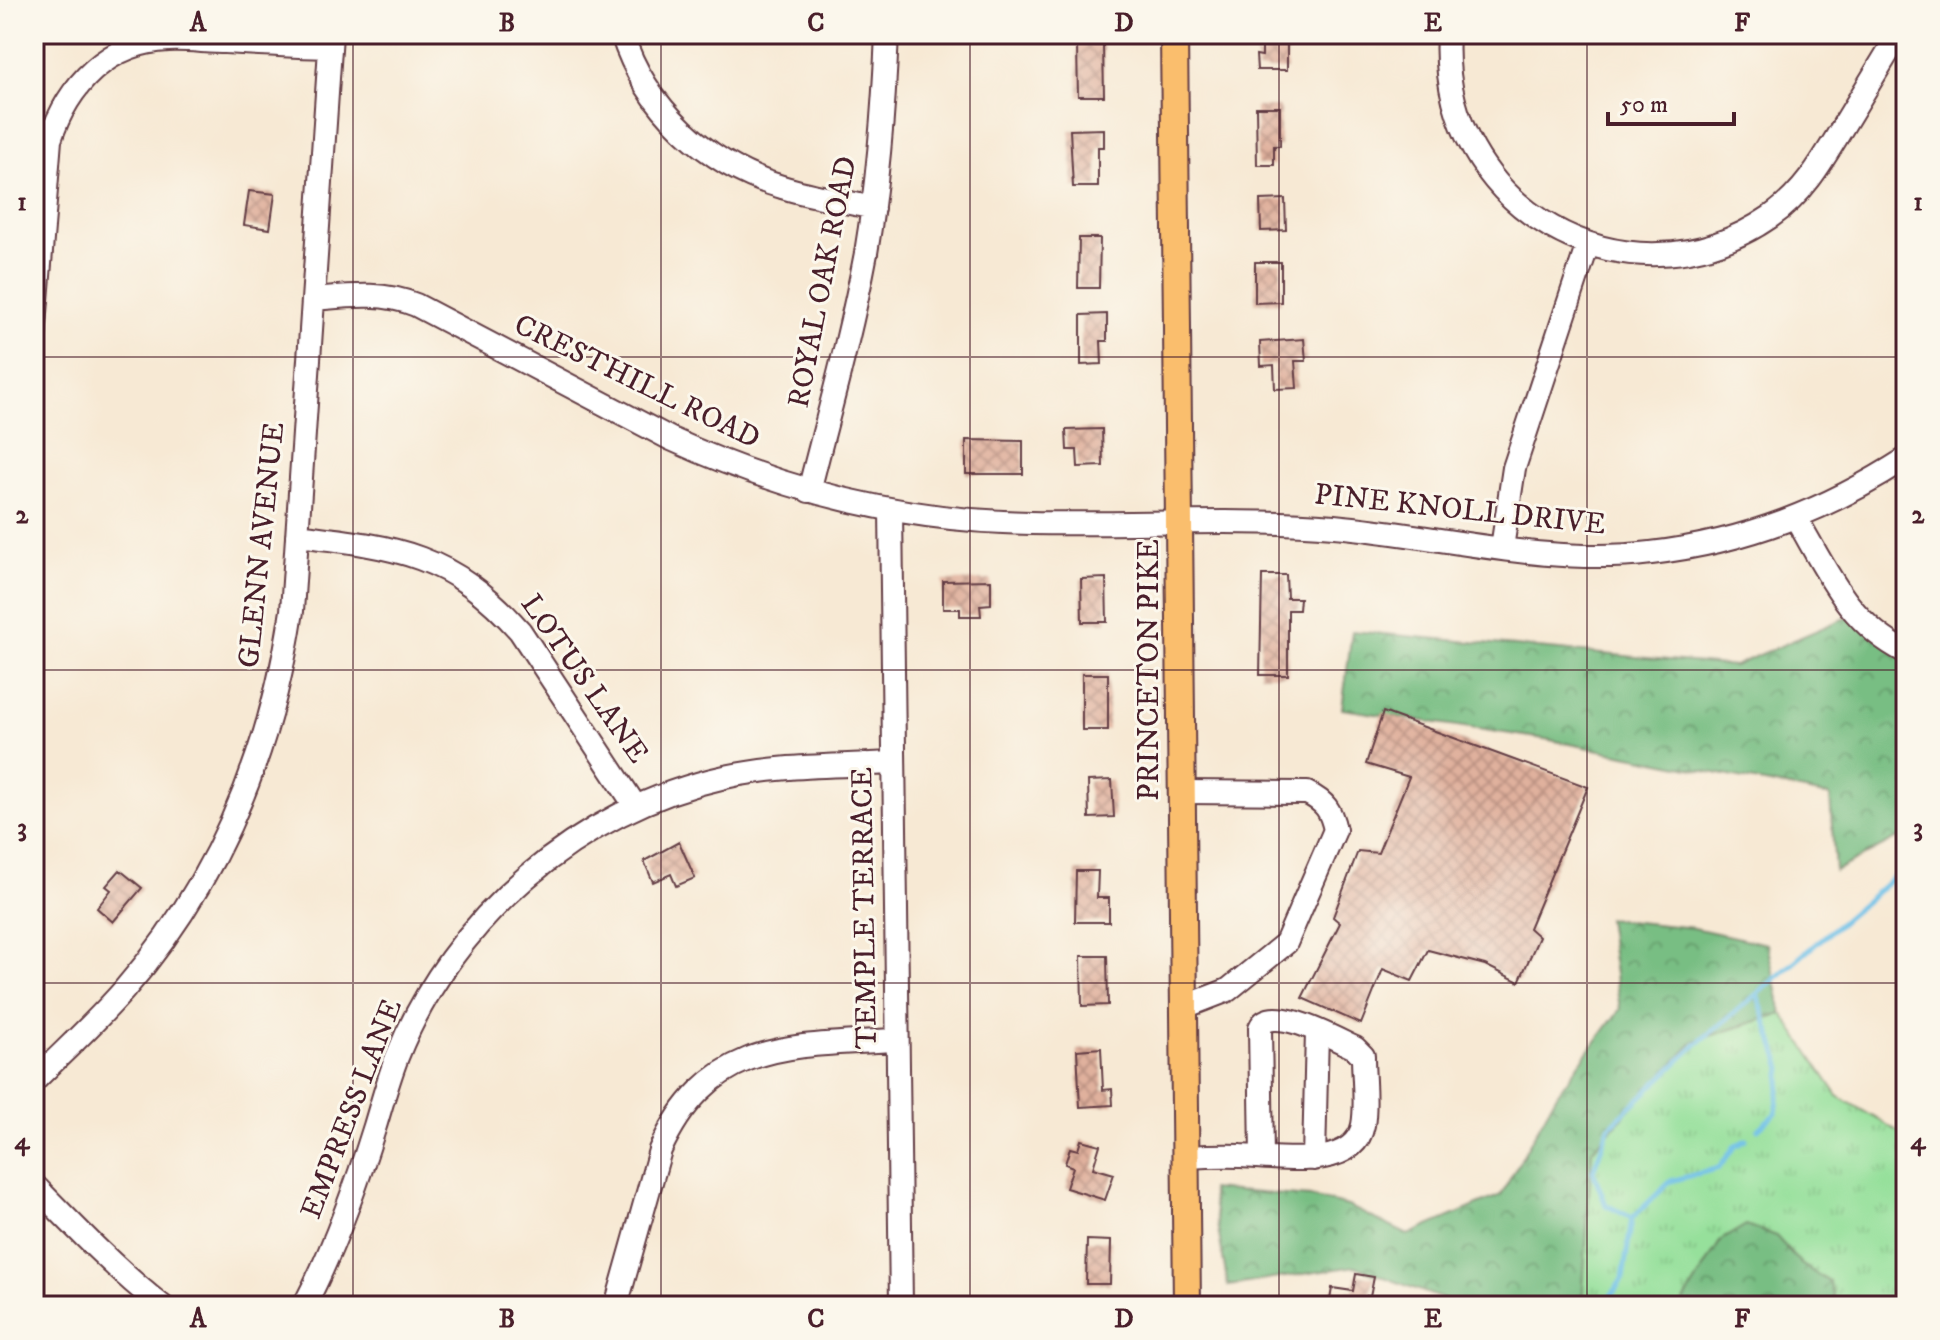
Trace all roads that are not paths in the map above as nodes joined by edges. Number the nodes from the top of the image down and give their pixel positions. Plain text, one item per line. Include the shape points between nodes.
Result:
1 (622, 34) edge
2 (887, 34) edge
3 (1174, 34) edge
4 (1448, 34) edge
5 (1899, 34) edge
6 (330, 41) edge
7 (873, 208) junction
8 (1588, 244) junction
9 (313, 299) junction
10 (34, 338) edge
11 (1906, 459) edge
12 (809, 491) junction
13 (891, 510) junction
14 (1796, 518) junction
15 (1180, 522) junction
16 (297, 535) junction
17 (1502, 548) junction
18 (1906, 652) edge
19 (893, 763) junction
20 (1182, 792) junction
21 (636, 807) junction
22 (1184, 1007) junction
23 (1317, 1031) junction
24 (896, 1040) junction
25 (34, 1081) edge
26 (1185, 1157) junction
27 (1262, 1157) junction
28 (1314, 1159) junction
29 (34, 1185) edge
30 (162, 1306) edge
31 (304, 1306) edge
32 (616, 1306) edge
33 (901, 1306) edge
34 (1187, 1306) edge

1 - 7 street via 656,100 703,148 740,171 781,187
2 - 7 street, ROYAL OAK ROAD
3 - 15 main road, PRINCETON PIKE
4 - 8 street via 1452,95 1474,151 1502,188 1534,217
5 - 8 street via 1813,177 1772,217 1694,251 1633,254
6 - 9 street, GLENN AVENUE
6 - 10 street via 169,40 125,50 88,74 70,95 50,140
7 - 12 street, ROYAL OAK ROAD
8 - 17 street via 1514,468
9 - 12 street, CRESTHILL ROAD via 396,297 671,439
9 - 16 street, GLENN AVENUE
11 - 14 street, PINE KNOLL DRIVE
12 - 13 street, CRESTHILL ROAD
13 - 15 street, CRESTHILL ROAD via 1004,522
13 - 19 street, TEMPLE TERRACE
14 - 17 street, PINE KNOLL DRIVE via 1741,536 1648,554 1562,555
14 - 18 street via 1859,620
15 - 17 street, PINE KNOLL DRIVE via 1335,526
15 - 20 main road, PRINCETON PIKE
16 - 21 street, LOTUS LANE via 392,548 436,564 476,587 520,631
16 - 25 street, GLENN AVENUE via 285,658 268,728 235,818 189,903 155,952
19 - 21 street, EMPRESS LANE via 723,777
19 - 24 street, TEMPLE TERRACE
20 - 22 main road, PRINCETON PIKE
20 - 22 street via 1307,793 1323,801 1335,830 1286,943 1228,990
21 - 31 street, EMPRESS LANE via 561,849 523,879 488,913 434,984 397,1056 356,1185
22 - 26 main road, PRINCETON PIKE
23 - 27 street via 1283,1019 1262,1022
23 - 28 street
23 - 28 street via 1363,1056 1363,1126 1345,1151
24 - 32 street via 766,1052 739,1062 700,1089 660,1150
24 - 33 street, TEMPLE TERRACE
26 - 27 street
26 - 34 main road, PRINCETON PIKE
27 - 28 street
29 - 30 street

